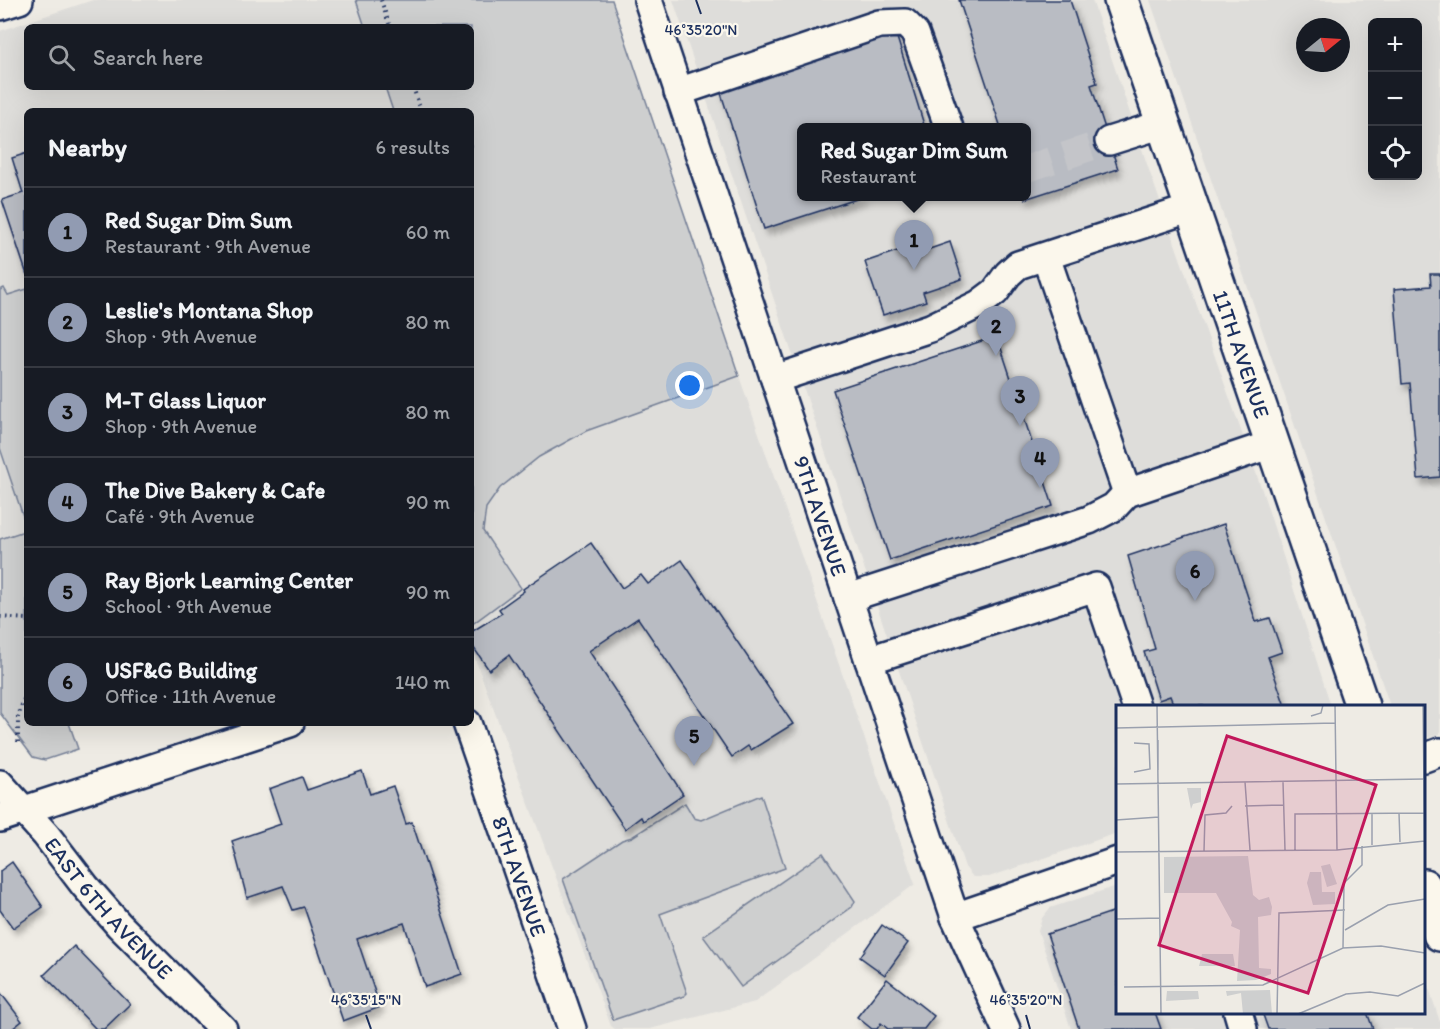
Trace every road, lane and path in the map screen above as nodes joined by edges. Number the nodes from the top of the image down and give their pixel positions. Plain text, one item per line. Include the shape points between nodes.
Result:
1 (19, 0) edge
2 (381, 0) edge
3 (648, 0) edge
4 (1121, 0) edge
5 (0, 6) edge
6 (389, 24) edge
7 (414, 90) edge
8 (678, 92) junction
9 (420, 108) edge
10 (947, 123) edge
11 (1163, 124) junction
12 (1109, 141) tunnel mouth
13 (1192, 208) junction
14 (1046, 257) junction
15 (775, 379) junction
16 (1272, 444) junction
17 (1127, 493) junction
18 (848, 598) junction
19 (0, 617) edge
20 (24, 620) edge
21 (869, 660) junction
22 (24, 699) edge
23 (1136, 705) edge
24 (1362, 705) edge
25 (281, 726) edge
26 (468, 726) edge
27 (18, 742) dead end
28 (1440, 752) edge
29 (1425, 758) edge
30 (0, 784) edge
31 (12, 814) edge
32 (1116, 862) edge
33 (1425, 889) edge
34 (955, 917) junction
35 (1440, 934) edge
36 (1239, 1014) edge
37 (223, 1029) edge
38 (573, 1029) edge
39 (1006, 1029) edge
40 (1243, 1029) edge

1 - 5 street
2 - 6 path
3 - 8 street, 9TH AVENUE
4 - 11 highway, 11TH AVENUE
7 - 9 path
8 - 10 street via 879,24 904,23 915,33
8 - 15 street, 9TH AVENUE
11 - 12 street
11 - 13 highway, 11TH AVENUE
13 - 14 street
13 - 16 highway, 11TH AVENUE
14 - 15 street via 1018,265 987,298 930,328
14 - 17 street
15 - 18 street, 9TH AVENUE
16 - 17 street
16 - 24 highway, 11TH AVENUE
17 - 18 street via 1114,507 1089,520
18 - 21 street, 9TH AVENUE
19 - 20 path
21 - 23 street via 1096,587
21 - 34 street, 9TH AVENUE
22 - 27 path via 18,717
25 - 31 street
26 - 38 street, 8TH AVENUE
28 - 29 street
30 - 31 street, EAST 6TH AVENUE
31 - 37 street, EAST 6TH AVENUE
32 - 34 street
33 - 35 highway
34 - 39 street, 9TH AVENUE
36 - 40 street

